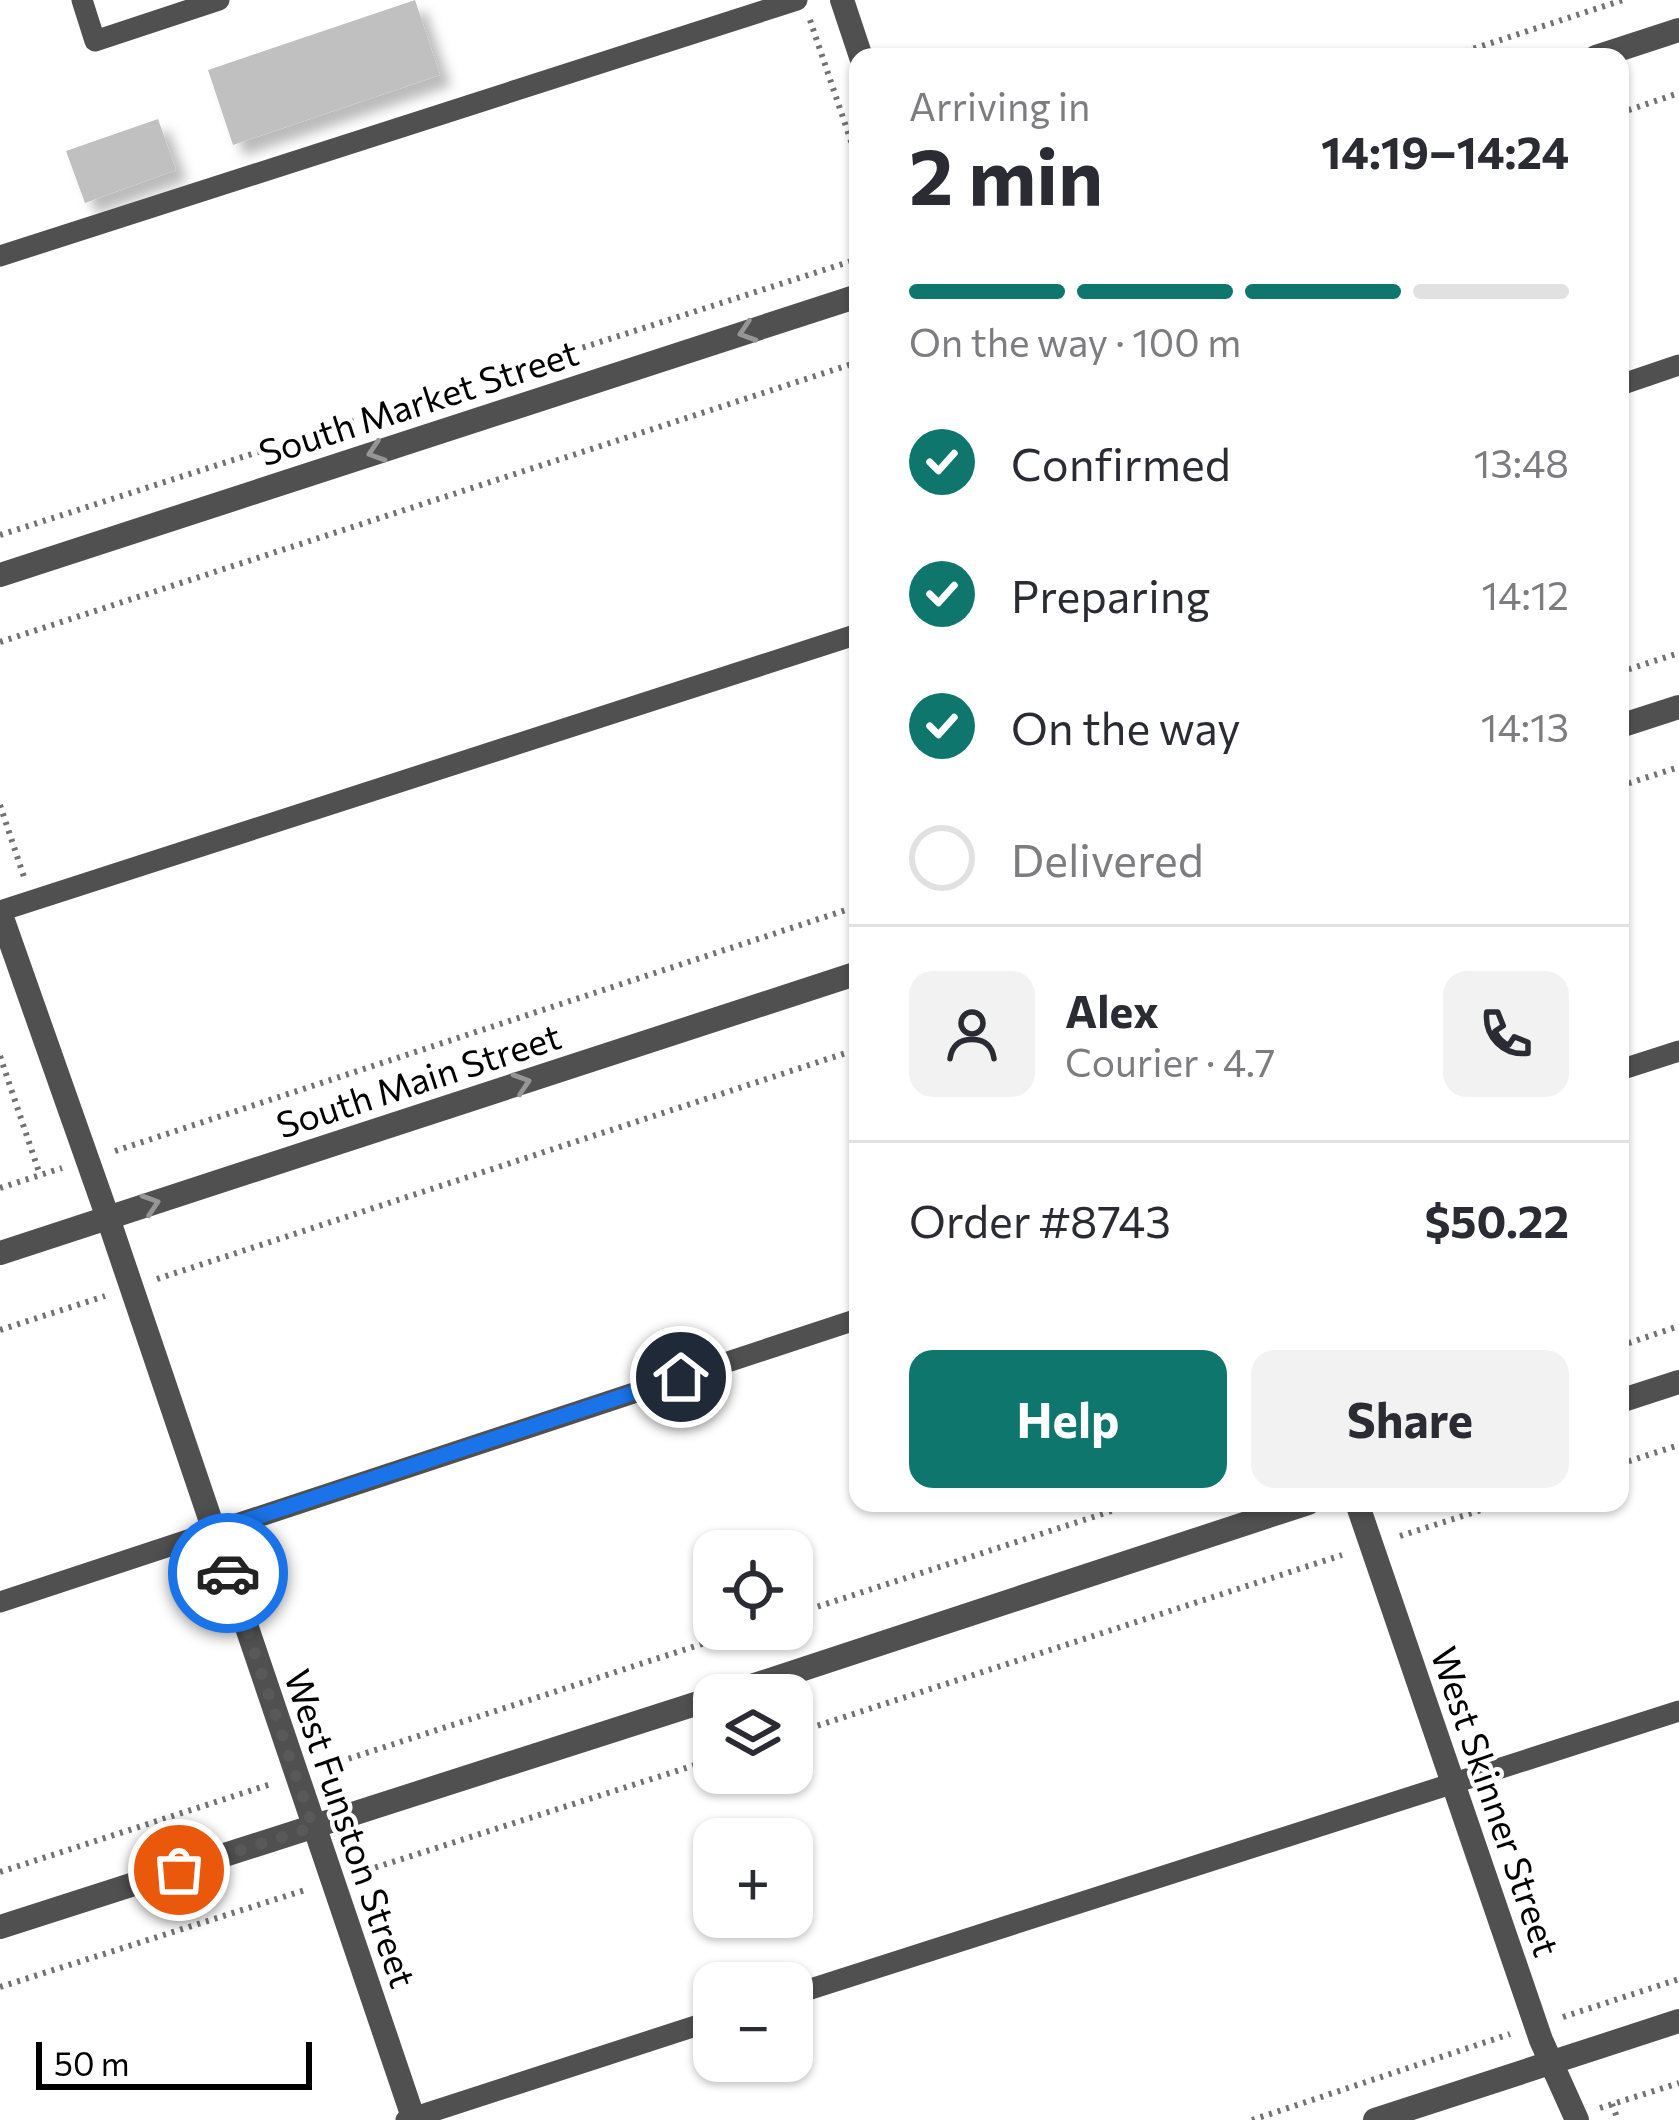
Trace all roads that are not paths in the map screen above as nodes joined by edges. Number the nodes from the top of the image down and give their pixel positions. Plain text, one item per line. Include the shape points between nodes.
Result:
1 (82, 0) edge
2 (219, 0) edge
3 (797, 0) edge
4 (842, 0) edge
5 (1679, 30) edge
6 (858, 48) edge
7 (1624, 48) edge
8 (0, 256) edge
9 (849, 299) edge
10 (1679, 365) edge
11 (1629, 383) edge
12 (0, 575) edge
13 (849, 637) edge
14 (1679, 707) edge
15 (1629, 723) edge
16 (0, 912) edge
17 (849, 977) edge
18 (1679, 1051) edge
19 (1629, 1067) edge
20 (108, 1218) junction
21 (0, 1253) edge
22 (849, 1322) edge
23 (1679, 1382) edge
24 (1629, 1398) edge
25 (1281, 1512) edge
26 (1360, 1512) edge
27 (214, 1531) junction
28 (0, 1602) edge
29 (788, 1674) edge
30 (693, 1705) edge
31 (1679, 1711) edge
32 (1454, 1783) junction
33 (313, 1827) junction
34 (0, 1927) edge
35 (813, 1988) edge
36 (1679, 2021) edge
37 (693, 2027) edge
38 (1551, 2062) junction
39 (1576, 2118) edge
40 (411, 2119) edge
41 (1375, 2120) edge

1 - 2 lane via 95,41
3 - 8 lane
4 - 6 street
5 - 7 street
9 -> 12 street, South Market Street
10 - 11 lane
13 - 16 lane
14 - 15 street
16 - 20 street, West Funston Street
20 -> 17 street, South Main Street
18 - 19 lane
20 - 21 street, South Main Street
20 - 27 street, West Funston Street
22 - 27 lane
23 - 24 street
25 - 29 street
26 - 32 street, West Skinner Street
27 - 28 lane
27 - 33 street, West Funston Street
30 - 33 street
31 - 32 lane
32 - 35 lane
32 - 38 street, West Skinner Street
33 - 34 street
33 - 40 street, West Funston Street
36 - 38 street
37 - 40 lane
38 - 39 street, West Skinner Street
38 - 41 street

